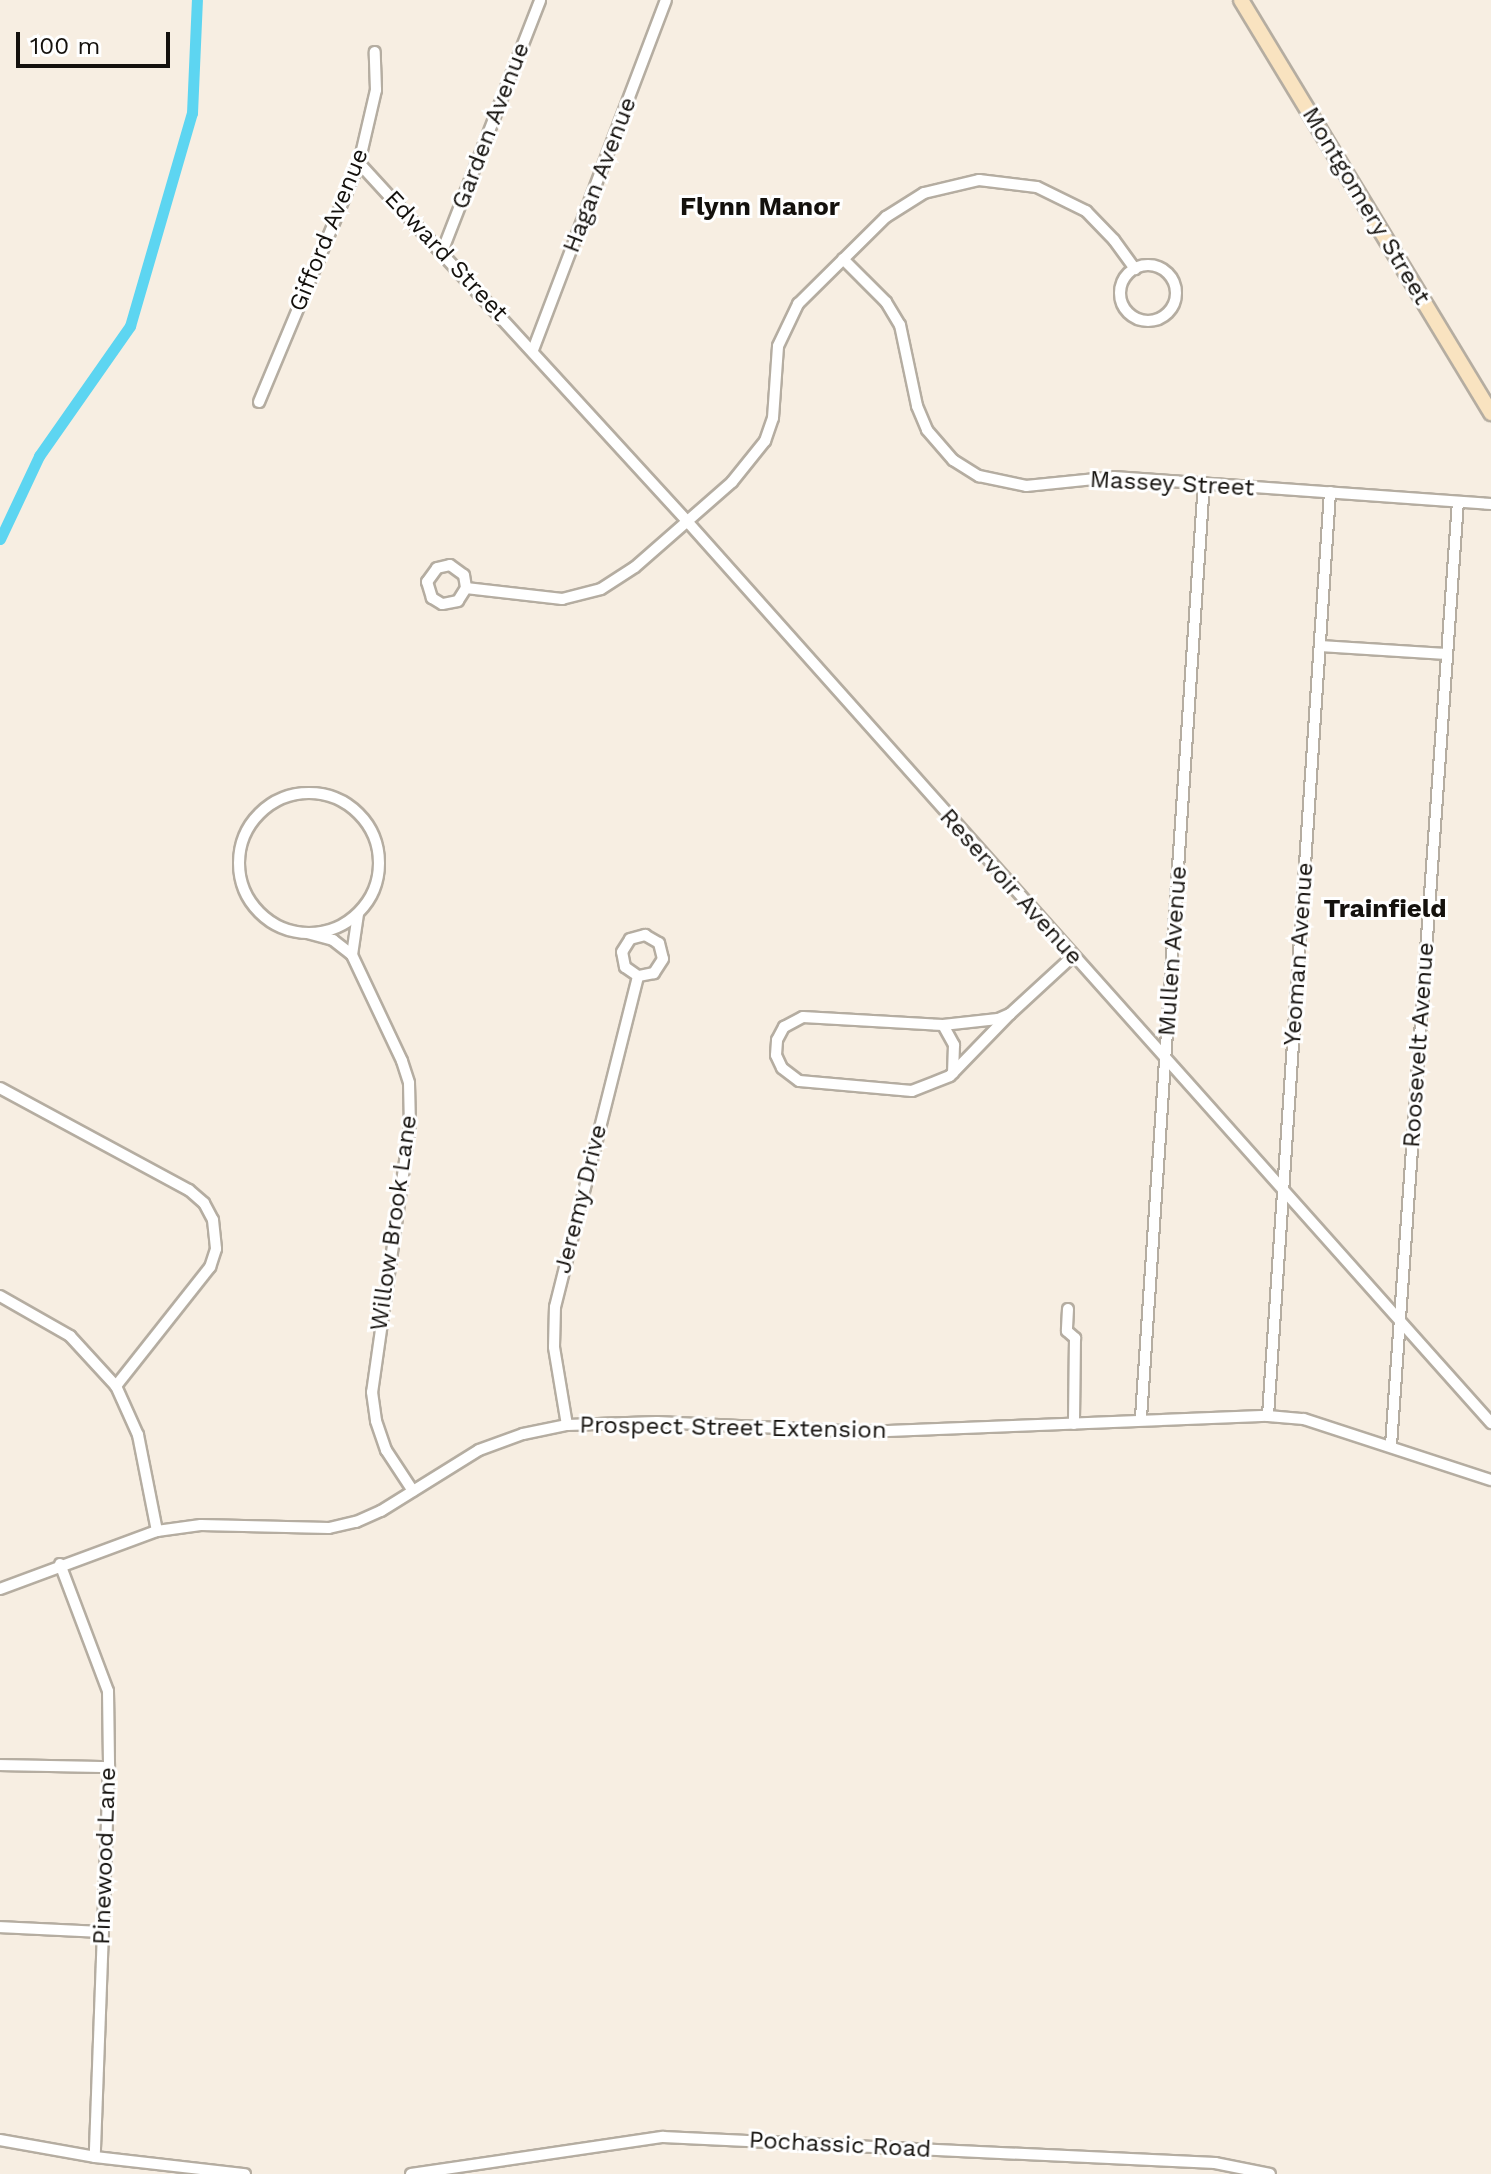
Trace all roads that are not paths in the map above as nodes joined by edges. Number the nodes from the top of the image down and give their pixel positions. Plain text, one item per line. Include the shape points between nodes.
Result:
1 (540, 0) edge
2 (666, 0) edge
3 (1241, 0) edge
4 (375, 52) dead end
5 (359, 163) junction
6 (442, 252) junction
7 (843, 259) junction
8 (1135, 269) junction
9 (533, 350) junction
10 (259, 402) dead end
11 (1491, 413) edge
12 (1204, 483) junction
13 (1330, 492) junction
14 (1458, 502) junction
15 (1491, 504) edge
16 (686, 520) junction
17 (466, 588) dead end
18 (1320, 646) junction
19 (1447, 654) junction
20 (359, 912) junction
21 (307, 933) junction
22 (352, 955) junction
23 (1072, 957) junction
24 (638, 976) junction
25 (1010, 1014) junction
26 (943, 1025) junction
27 (1165, 1058) junction
28 (953, 1073) junction
29 (0, 1088) edge
30 (1283, 1188) junction
31 (0, 1296) edge
32 (1068, 1309) dead end
33 (1399, 1323) junction
34 (116, 1386) junction
35 (1268, 1416) junction
36 (1141, 1418) junction
37 (1491, 1423) edge
38 (1074, 1424) junction
39 (567, 1425) junction
40 (1391, 1445) junction
41 (1491, 1480) edge
42 (413, 1491) junction
43 (157, 1531) junction
44 (60, 1564) junction
45 (0, 1589) edge
46 (0, 1765) edge
47 (109, 1767) junction
48 (0, 1927) edge
49 (102, 1932) junction
50 (0, 2140) edge
51 (95, 2157) junction
52 (245, 2174) edge
53 (411, 2174) edge
54 (1270, 2174) edge

1 - 6 street, Garden Avenue
2 - 9 street, Hagan Avenue
3 - 11 main road, Montgomery Street
4 - 5 street, Gifford Avenue via 376,90
5 - 6 street, Edward Street
5 - 10 street, Gifford Avenue
6 - 9 street, Edward Street
7 - 8 street via 912,199 950,184 993,180 1037,187 1074,203 1105,230
7 - 12 street, Massey Street via 894,313 921,418 942,450 964,468 995,482 1026,486 1114,477
7 - 16 street via 798,304 781,335 773,418 765,441 732,482
8 - 8 street via 1156,267 1174,282 1176,299 1162,318 1140,320 1123,307 1121,286
9 - 16 street, Reservoir Avenue
12 - 13 street, Massey Street
12 - 27 street, Mullen Avenue
13 - 14 street, Massey Street
13 - 18 street, Yeoman Avenue
14 - 15 street, Massey Street
14 - 19 street, Roosevelt Avenue
16 - 17 street via 625,576 588,594 548,599
16 - 23 street, Reservoir Avenue
18 - 19 street
18 - 30 street, Yeoman Avenue
19 - 33 street, Roosevelt Avenue
20 - 21 street via 330,929
20 - 21 street via 378,871 369,827 335,798 302,793 280,799 248,828 238,860 241,882 250,902 266,918
20 - 22 street
21 - 22 street via 333,940
22 - 42 street, Willow Brook Lane via 402,1061 410,1093 409,1137 372,1392 386,1450
23 - 25 street
23 - 27 street, Reservoir Avenue
24 - 24 street via 625,967 622,952 630,939 645,935 659,943 663,959 654,973
24 - 39 street, Jeremy Drive via 555,1307 554,1347
25 - 26 street via 975,1024
25 - 28 street
26 - 28 street via 954,1045
26 - 28 street via 803,1017 784,1027 776,1055 787,1074 807,1082 912,1091
27 - 30 street, Reservoir Avenue
27 - 36 street, Mullen Avenue
29 - 34 street via 189,1190 213,1220 216,1249 210,1267
30 - 33 street, Reservoir Avenue
30 - 35 street, Yeoman Avenue
31 - 34 street via 70,1336
32 - 38 street via 1067,1331 1075,1338
33 - 37 street, Reservoir Avenue
33 - 40 street, Roosevelt Avenue
34 - 43 street via 138,1435
35 - 36 street, Prospect Street Extension
35 - 40 street, Prospect Street Extension via 1304,1419
36 - 38 street, Prospect Street Extension
38 - 39 street, Prospect Street Extension via 863,1432 657,1422
39 - 42 street, Prospect Street Extension via 479,1450
40 - 41 street, Prospect Street Extension
42 - 43 street, Prospect Street Extension via 370,1517 342,1526 201,1525
43 - 44 street, Prospect Street Extension
44 - 45 street, Prospect Street Extension
44 - 47 street, Pinewood Lane via 108,1691
46 - 47 street
47 - 49 street, Pinewood Lane
48 - 49 street
49 - 51 street, Pinewood Lane
50 - 51 street
51 - 52 street
53 - 54 street, Pochassic Road via 663,2137 1215,2163

